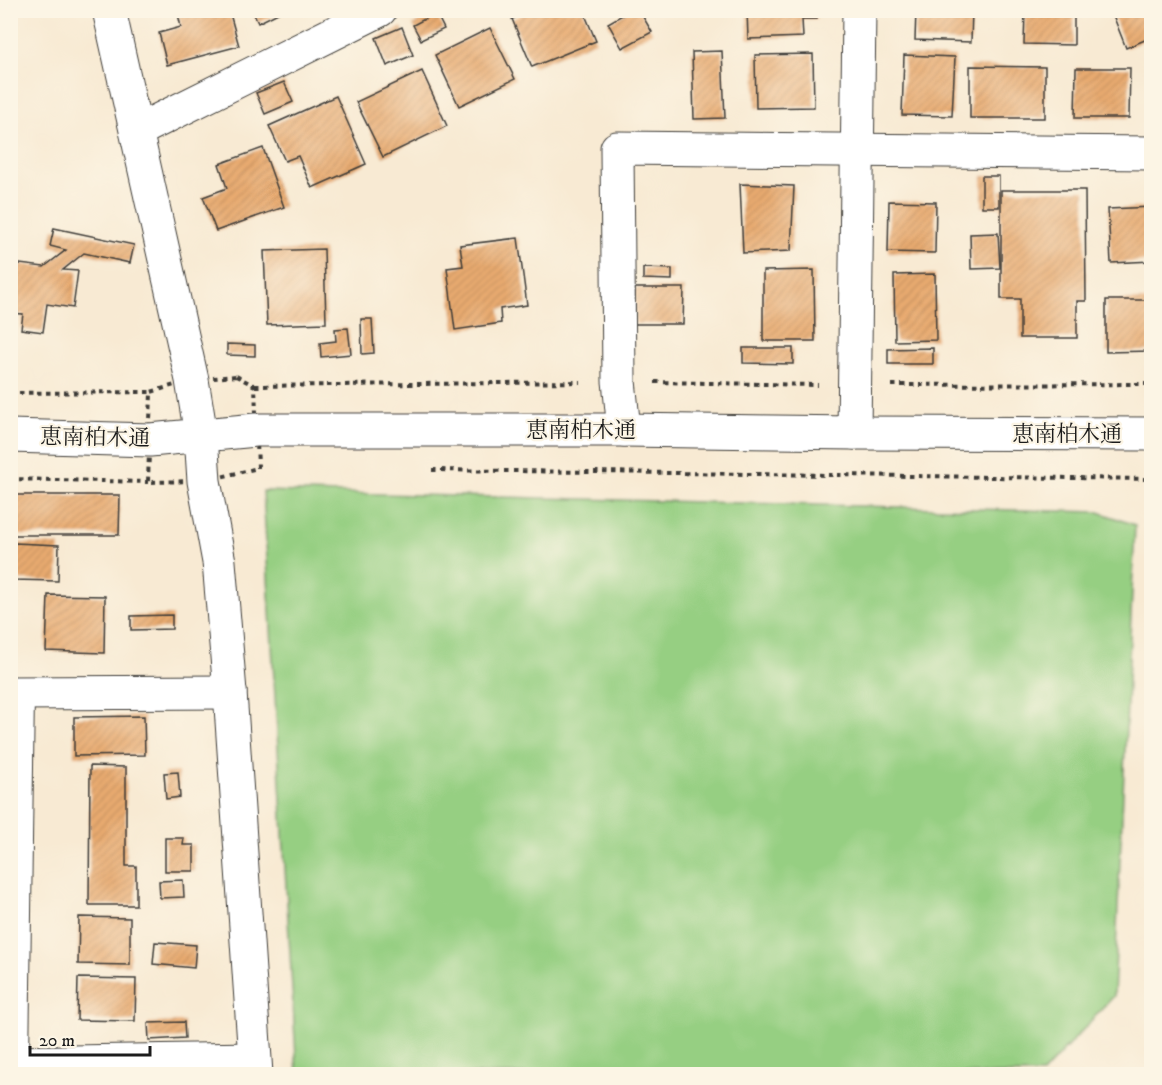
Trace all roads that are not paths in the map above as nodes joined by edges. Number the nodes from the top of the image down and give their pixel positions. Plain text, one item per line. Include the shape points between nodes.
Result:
1 (110, 10) edge
2 (380, 10) edge
3 (859, 10) edge
4 (138, 131) junction
5 (857, 152) junction
6 (1152, 153) edge
7 (624, 430) junction
8 (854, 433) junction
9 (1152, 434) edge
10 (201, 435) junction
11 (10, 436) edge
12 (230, 692) junction
13 (17, 693) edge
14 (15, 1062) edge
15 (255, 1067) edge

1 - 4 street
2 - 4 street
3 - 5 street
4 - 10 street
5 - 6 street
5 - 7 street via 617,148 619,381
5 - 8 street
7 - 8 street, 恵南柏木通
7 - 10 street, 恵南柏木通 via 256,430
8 - 9 street, 恵南柏木通
10 - 11 street, 恵南柏木通 via 150,440
10 - 12 street via 204,481 219,562
12 - 13 street
12 - 15 street
13 - 14 lane
14 - 15 street

